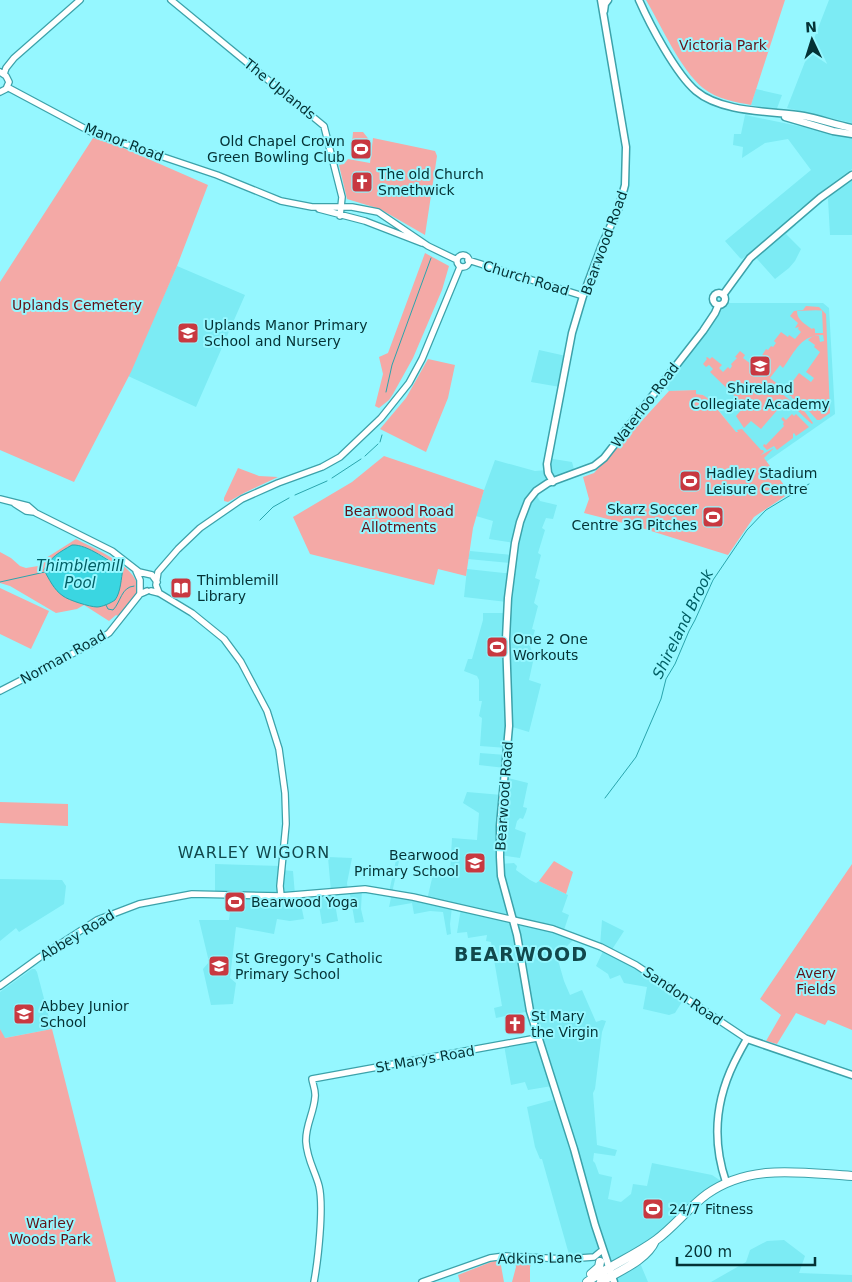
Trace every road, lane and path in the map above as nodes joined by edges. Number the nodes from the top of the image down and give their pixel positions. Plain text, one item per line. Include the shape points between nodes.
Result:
1 (80, 0) edge
2 (171, 0) edge
3 (601, 0) edge
4 (608, 0) edge
5 (639, 1) edge
6 (603, 12) junction
7 (2, 73) edge
8 (7, 87) junction
9 (0, 92) edge
10 (817, 122) junction
11 (829, 122) junction
12 (852, 128) edge
13 (838, 131) junction
14 (852, 134) edge
15 (852, 175) edge
16 (312, 207) junction
17 (342, 207) junction
18 (340, 216) junction
19 (428, 246) junction
20 (456, 260) junction
21 (468, 260) junction
22 (460, 267) junction
23 (723, 294) junction
24 (583, 296) junction
25 (718, 306) junction
26 (553, 482) junction
27 (0, 498) edge
28 (136, 571) junction
29 (158, 572) junction
30 (149, 574) junction
31 (157, 583) junction
32 (140, 584) junction
33 (149, 591) junction
34 (159, 593) junction
35 (140, 594) junction
36 (0, 691) edge
37 (281, 896) junction
38 (514, 920) junction
39 (0, 986) edge
40 (537, 1038) junction
41 (747, 1039) junction
42 (852, 1075) edge
43 (852, 1176) edge
44 (726, 1182) junction
45 (595, 1225) junction
46 (600, 1252) junction
47 (600, 1262) junction
48 (607, 1277) edge
49 (314, 1282) edge
50 (422, 1282) edge
51 (582, 1282) edge
52 (587, 1282) edge

1 - 7 street via 14,58
2 - 17 street, The Uplands via 324,126
3 - 6 main road, Bearwood Road
4 - 6 main road
5 - 10 main road via 660,40 696,91 728,105
6 - 24 main road, Bearwood Road via 627,168 618,207
7 - 8 street via 8,79
8 - 9 street
8 - 16 street, Manor Road via 95,134 217,175 281,201
10 - 11 main road via 825,125
10 - 13 main road
11 - 12 main road
11 - 13 main road
13 - 14 main road
15 - 23 main road via 750,258
16 - 17 street
16 - 18 street
17 - 18 street
17 - 19 street via 378,212
18 - 19 street via 365,221
19 - 20 street
20 - 21 street via 462,255
20 - 22 street
21 - 22 street via 465,267
21 - 24 street, Church Road
22 - 29 street via 431,340 409,383 381,418 340,457 322,468 278,483 230,506 196,532
23 - 25 main road via 725,302
23 - 25 main road via 713,297 713,303
24 - 26 main road, Bearwood Road via 566,356 550,438 547,470
25 - 26 main road, Waterloo Road via 703,331 604,458 594,466
26 - 38 main road, Bearwood Road via 526,507 520,522 508,598 509,726 500,826 501,876
27 - 28 street via 28,506 112,551
28 - 30 street
28 - 32 street
29 - 30 street
29 - 31 street
30 - 31 street
30 - 32 street via 143,576
31 - 33 street
31 - 34 street
32 - 33 street
32 - 35 street
33 - 34 street
33 - 35 street, Norman Road
34 - 37 street via 192,613 224,639 241,662 274,728 283,768 286,810
35 - 36 street, Norman Road via 109,633
37 - 38 street, Abbey Road via 375,890
37 - 39 street, Abbey Road via 192,894 130,906 97,920
38 - 40 main road, Bearwood Road
38 - 41 street, Sandon Road via 553,929 606,949 636,965
40 - 45 main road, Bearwood Road
40 - 49 street, St Marys Road via 312,1079 316,1095 306,1140 320,1197
41 - 42 main road, Sandon Road
41 - 44 main road via 725,1083 718,1107 717,1146
43 - 44 highway via 769,1172
44 - 48 highway via 655,1240 652,1248 640,1258
45 - 46 main road, Bearwood Road
45 - 48 main road, Bearwood Road
46 - 47 main road, Bearwood Road
46 - 50 street, Adkins Lane via 594,1256 570,1258 490,1258
47 - 48 main road, Bearwood Road
47 - 51 highway via 597,1270
48 - 52 highway

